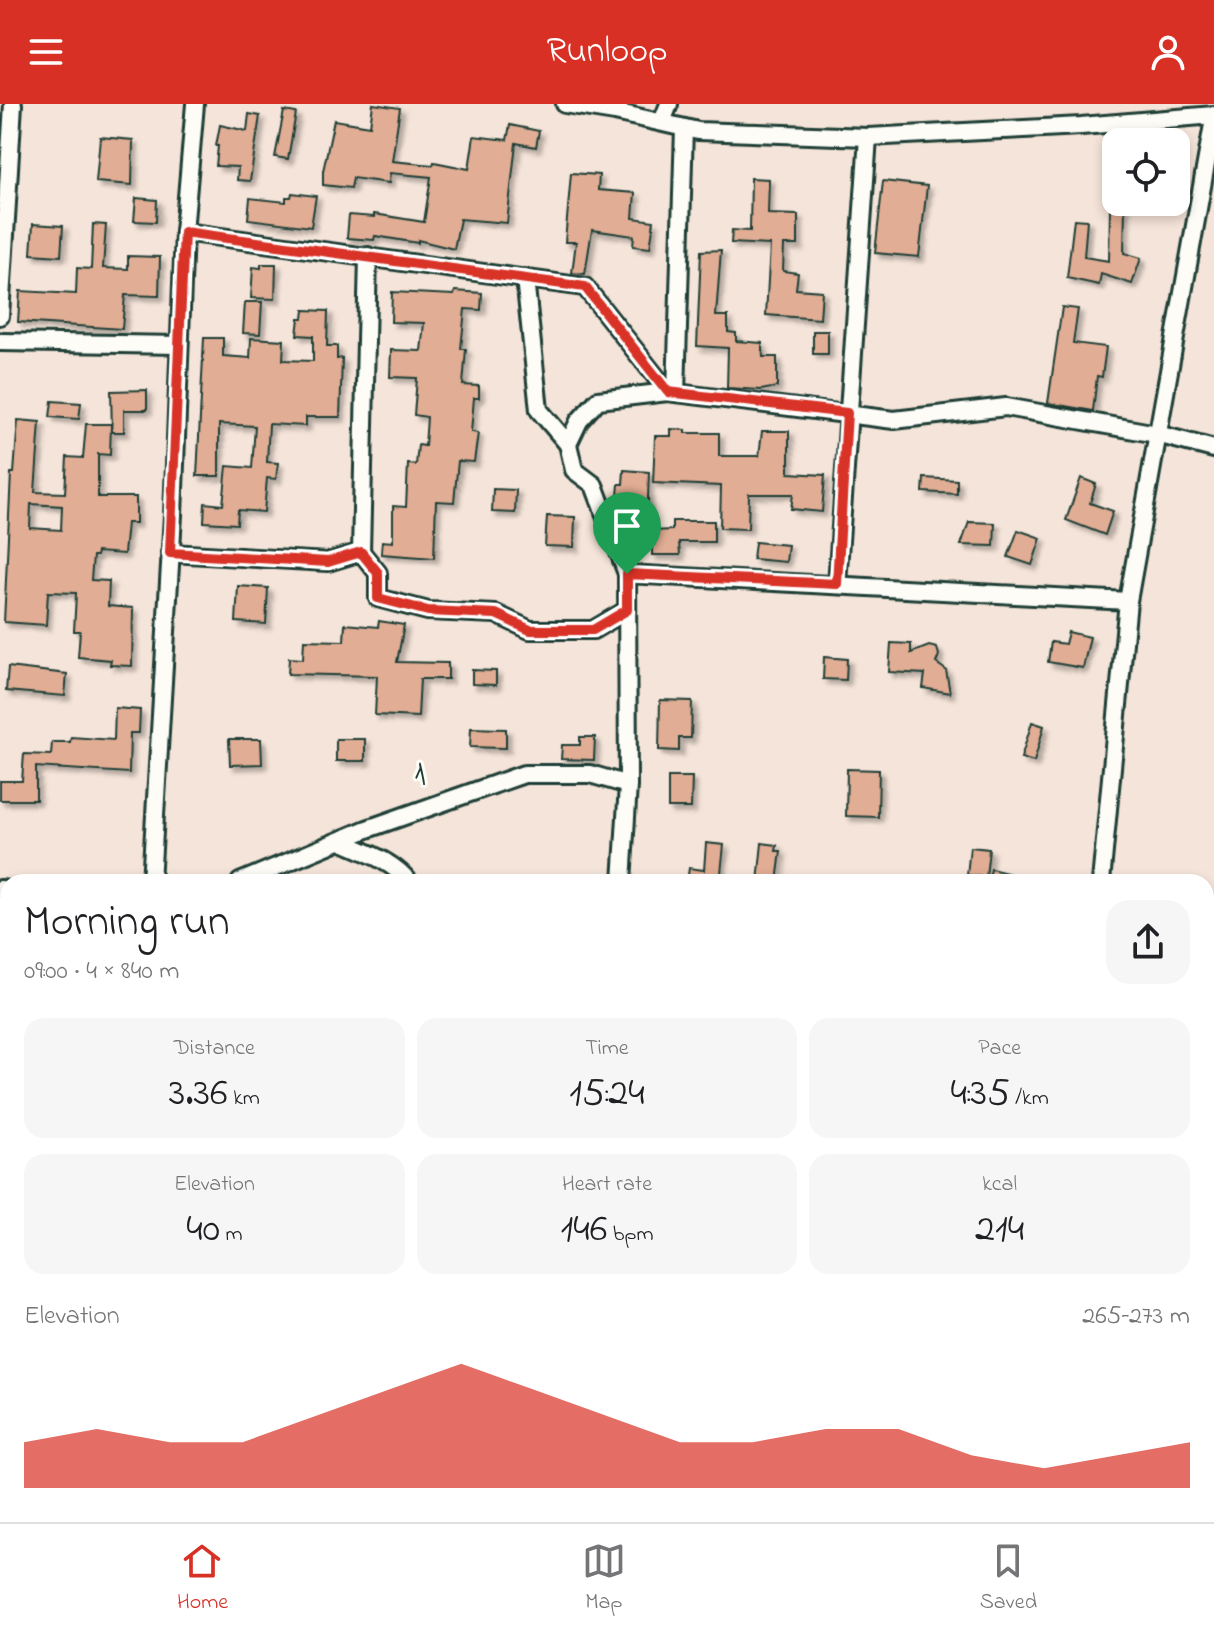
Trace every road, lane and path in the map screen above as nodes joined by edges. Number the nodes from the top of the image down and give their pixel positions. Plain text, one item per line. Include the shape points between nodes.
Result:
1 (13, 104) edge
2 (195, 104) edge
3 (565, 104) edge
4 (669, 104) edge
5 (1214, 117) edge
6 (662, 122) junction
7 (684, 128) junction
8 (868, 137) junction
9 (1211, 156) edge
10 (184, 232) junction
11 (368, 256) junction
12 (525, 278) junction
13 (0, 316) edge
14 (0, 342) edge
15 (179, 345) junction
16 (672, 393) junction
17 (847, 413) junction
18 (1157, 434) junction
19 (568, 444) junction
20 (1214, 449) edge
21 (361, 552) junction
22 (170, 553) junction
23 (627, 574) junction
24 (837, 584) junction
25 (1128, 601) junction
26 (627, 610) junction
27 (628, 785) junction
28 (340, 841) junction
29 (151, 874) edge
30 (260, 874) edge
31 (401, 874) edge
32 (622, 874) edge
33 (1102, 874) edge

1 - 13 street
2 - 10 street
3 - 6 street
4 - 6 street
5 - 8 street
5 - 9 street
6 - 7 street
7 - 8 street
7 - 16 street
8 - 17 street
9 - 18 street
10 - 11 street
10 - 15 street
11 - 12 street
11 - 21 street
12 - 16 street via 585,287
12 - 19 street via 539,410
14 - 15 street
15 - 22 street
16 - 17 street
16 - 19 street via 598,400
17 - 18 street via 894,420 1006,407
17 - 24 street
18 - 20 street
18 - 25 street
19 - 23 street via 574,470 594,485
21 - 22 street via 328,562
21 - 26 street via 378,573 378,598 428,611 496,614 530,630 593,630
22 - 29 street
23 - 24 street
23 - 26 street
24 - 25 street
25 - 33 street
26 - 27 street
27 - 28 street, 1 via 590,774 524,774
27 - 32 street
28 - 30 street, 1
28 - 31 street

